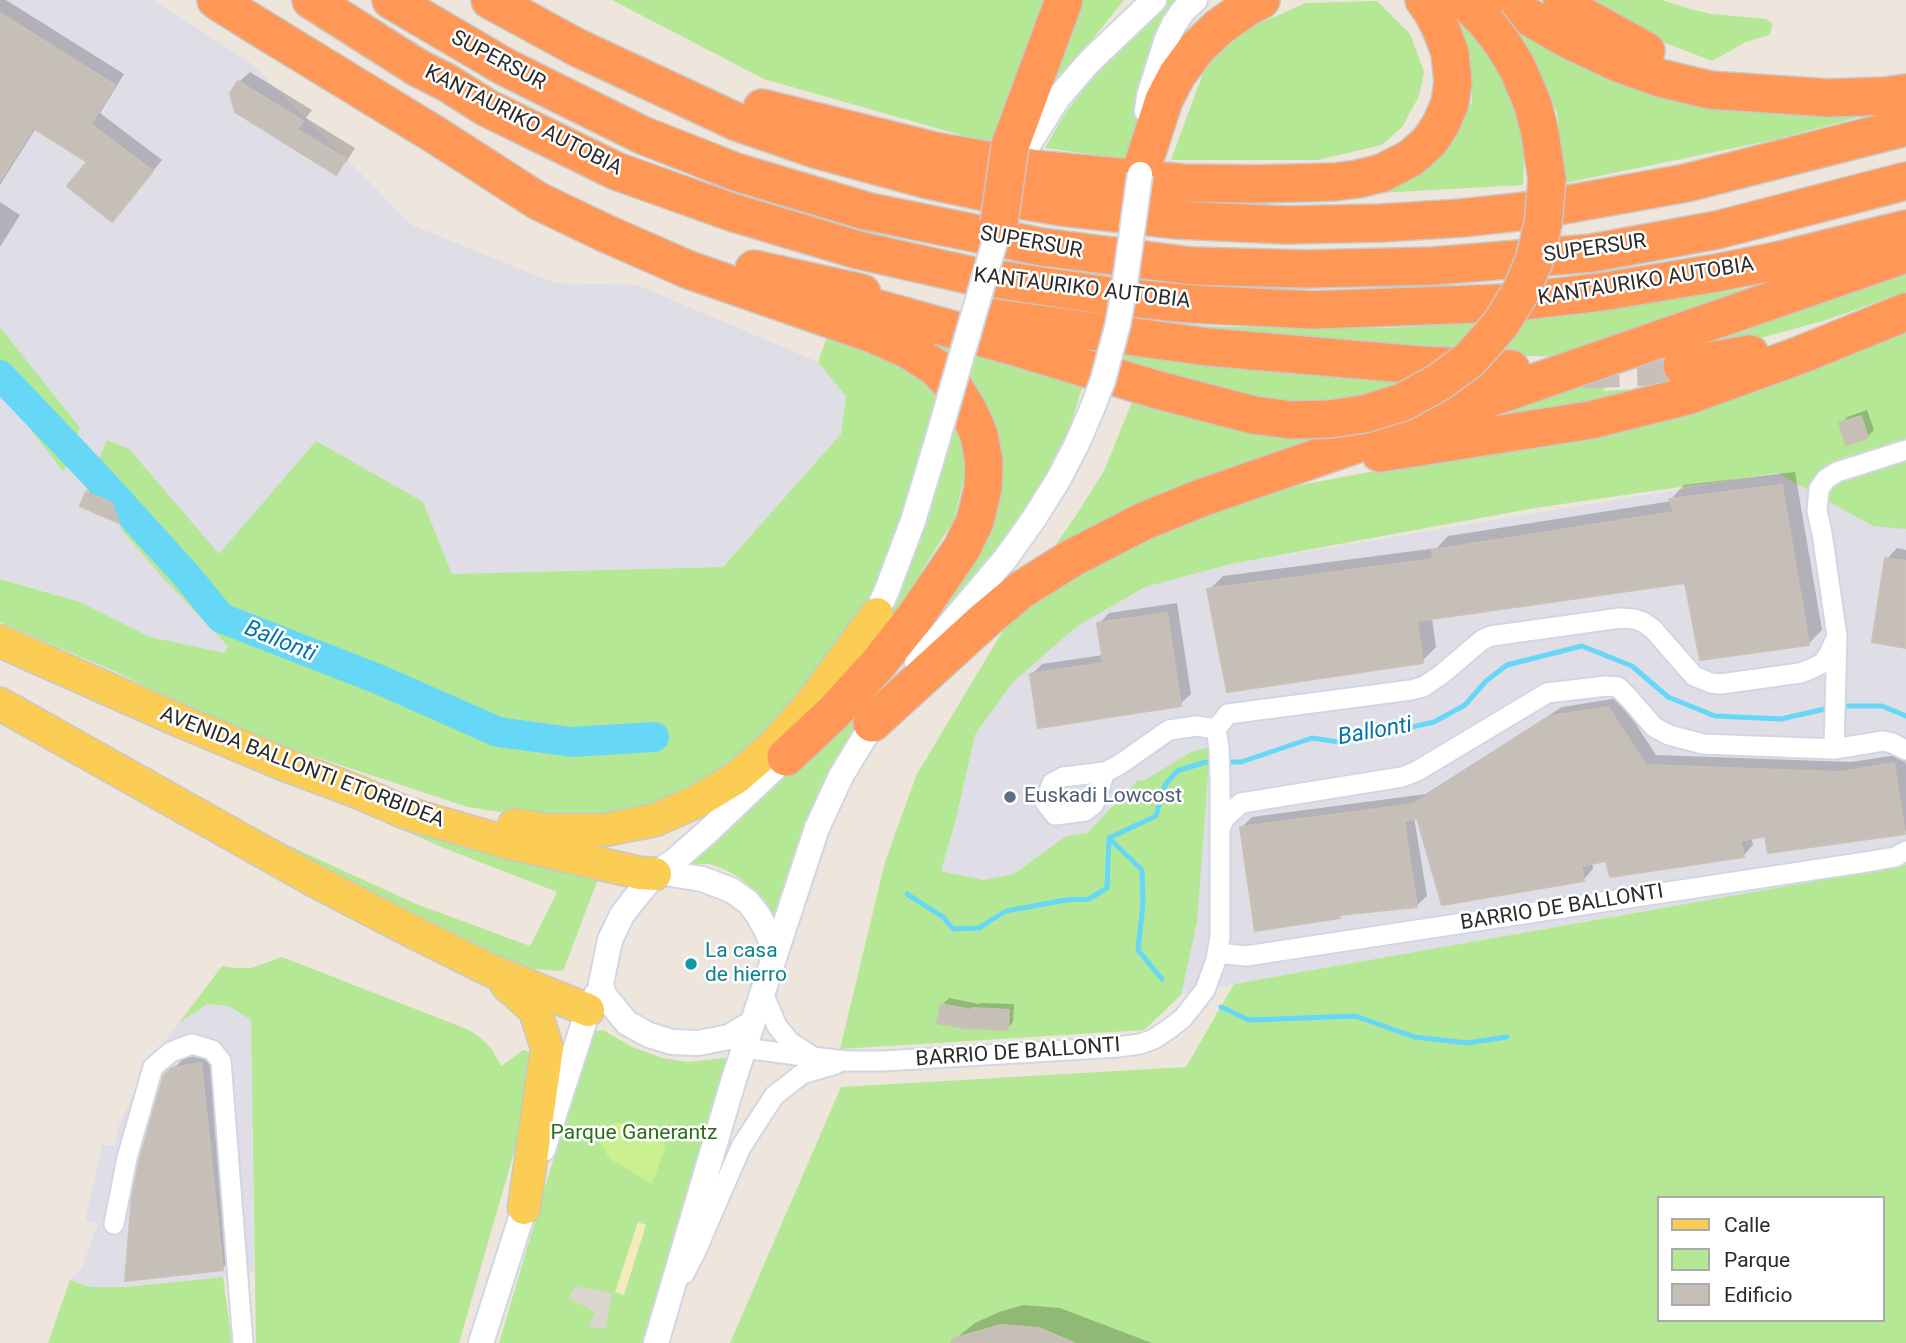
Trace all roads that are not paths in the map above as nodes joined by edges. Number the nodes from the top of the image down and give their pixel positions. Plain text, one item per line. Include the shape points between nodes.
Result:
1 (216, 0) edge
2 (311, 0) edge
3 (391, 0) edge
4 (490, 0) edge
5 (1064, 0) edge
6 (1154, 0) edge
7 (1195, 0) edge
8 (1261, 0) edge
9 (1404, 0) edge
10 (1562, 0) edge
11 (1483, 7) edge
12 (1433, 15) edge
13 (662, 87) junction
14 (1769, 93) junction
15 (1906, 93) edge
16 (1906, 127) edge
17 (437, 136) junction
18 (1018, 148) junction
19 (1142, 166) junction
20 (1906, 181) edge
21 (999, 223) joint
22 (1906, 229) edge
23 (1906, 254) edge
24 (754, 269) junction
25 (1906, 306) edge
26 (1906, 312) edge
27 (1682, 366) tunnel mouth
28 (1511, 369) dead end
29 (1906, 450) edge
30 (1275, 473) junction
31 (877, 614) junction
32 (1837, 636) junction
33 (0, 641) edge
34 (1800, 673) junction
35 (0, 704) edge
36 (1834, 710) junction
37 (872, 723) junction
38 (1216, 729) junction
39 (1834, 748) junction
40 (1906, 750) edge
41 (786, 757) junction
42 (1105, 772) dead end
43 (1220, 781) junction
44 (358, 792) junction
45 (1256, 800) junction
46 (1219, 830) junction
47 (1906, 852) edge
48 (657, 873) junction
49 (775, 953) junction
50 (1217, 953) junction
51 (492, 971) junction
52 (762, 991) junction
53 (595, 997) junction
54 (736, 1042) junction
55 (812, 1057) junction
56 (846, 1061) junction
57 (524, 1208) junction
58 (114, 1223) dead end
59 (662, 1323) edge
60 (243, 1343) edge
61 (481, 1343) edge

1 - 17 highway
2 - 22 highway, KANTAURIKO AUTOBIA via 487,108 616,172 858,250 969,275 1109,296 1313,310 1505,303 1716,273
3 - 20 highway, SUPERSUR via 517,73 642,135 737,172 866,211 1042,247 1192,266 1433,266 1592,253 1717,230
4 - 13 highway
5 - 18 highway
6 - 18 street via 1090,61
7 - 19 street via 1167,39 1149,96
8 - 19 highway via 1219,27 1177,75
9 - 12 highway
10 - 14 highway via 1632,44 1675,64
11 - 14 highway via 1660,78 1710,90
11 - 24 highway, bridge via 1533,105 1547,179 1543,224 1534,261 1502,322 1469,360 1404,402 1329,419 1253,415 845,300
12 - 13 highway via 1450,53 1453,82 1441,124 1411,158 1382,173 1334,182 1183,183 1043,170 934,151
13 - 16 highway via 737,122 928,180 1062,207 1178,220 1285,225 1461,218 1583,202 1686,183
14 - 15 highway via 1829,98
17 - 24 highway via 629,224
17 - 41 highway via 538,201 688,271 907,349 952,384 969,412 984,462 983,488 962,548 877,664
18 - 21 highway, bridge
19 - 37 street, bridge via 1118,324 1103,380 1076,446 1006,558
21 - 31 street, bridge via 913,521
23 - 30 highway
24 - 28 highway via 1019,323 1208,347
25 - 27 highway via 1799,342
26 - 30 highway via 1687,396 1591,420
29 - 32 street via 1837,472 1819,489 1817,511
30 - 37 highway via 1144,521 1072,558 1012,597
31 - 41 street via 851,667
31 - 44 main road via 809,706 772,747 736,778 696,803 655,820 604,830 550,830 488,822
32 - 34 street via 1823,663
32 - 36 street
33 - 44 main road, AVENIDA BALLONTI ETORBIDEA via 183,722
34 - 36 street via 1820,685
34 - 38 street via 1711,683 1694,676 1653,629 1620,618 1491,636 1423,687 1228,713
35 - 51 main road via 317,881
36 - 39 street
37 - 49 street via 817,828
38 - 42 street via 1169,730
38 - 43 street, BARRIO DE BALLONTI
39 - 40 street via 1883,741
39 - 45 street via 1703,744 1669,735 1654,727 1618,687 1606,685 1548,693 1402,777
41 - 48 street
43 - 45 street via 1231,794
43 - 46 street, BARRIO DE BALLONTI
44 - 48 main road, AVENIDA BALLONTI ETORBIDEA via 406,813 506,842
45 - 46 street via 1241,803
46 - 50 street, BARRIO DE BALLONTI
47 - 50 street, BARRIO DE BALLONTI via 1895,858 1246,956
48 - 49 street via 702,879 731,890 758,915
48 - 53 street via 622,915 610,940
49 - 52 street
50 - 56 street, BARRIO DE BALLONTI via 1205,990 1183,1018 1140,1044
51 - 53 main road
51 - 57 main road via 535,1010 547,1048
52 - 54 street via 752,1023
52 - 55 street via 777,1026
53 - 54 street via 649,1035 671,1042
53 - 57 street
54 - 55 street, BARRIO DE BALLONTI
54 - 59 street
55 - 56 street, BARRIO DE BALLONTI
56 - 59 street via 802,1074 774,1096 741,1147
57 - 61 street
58 - 60 street via 153,1067 171,1052 192,1044 212,1050 221,1061

